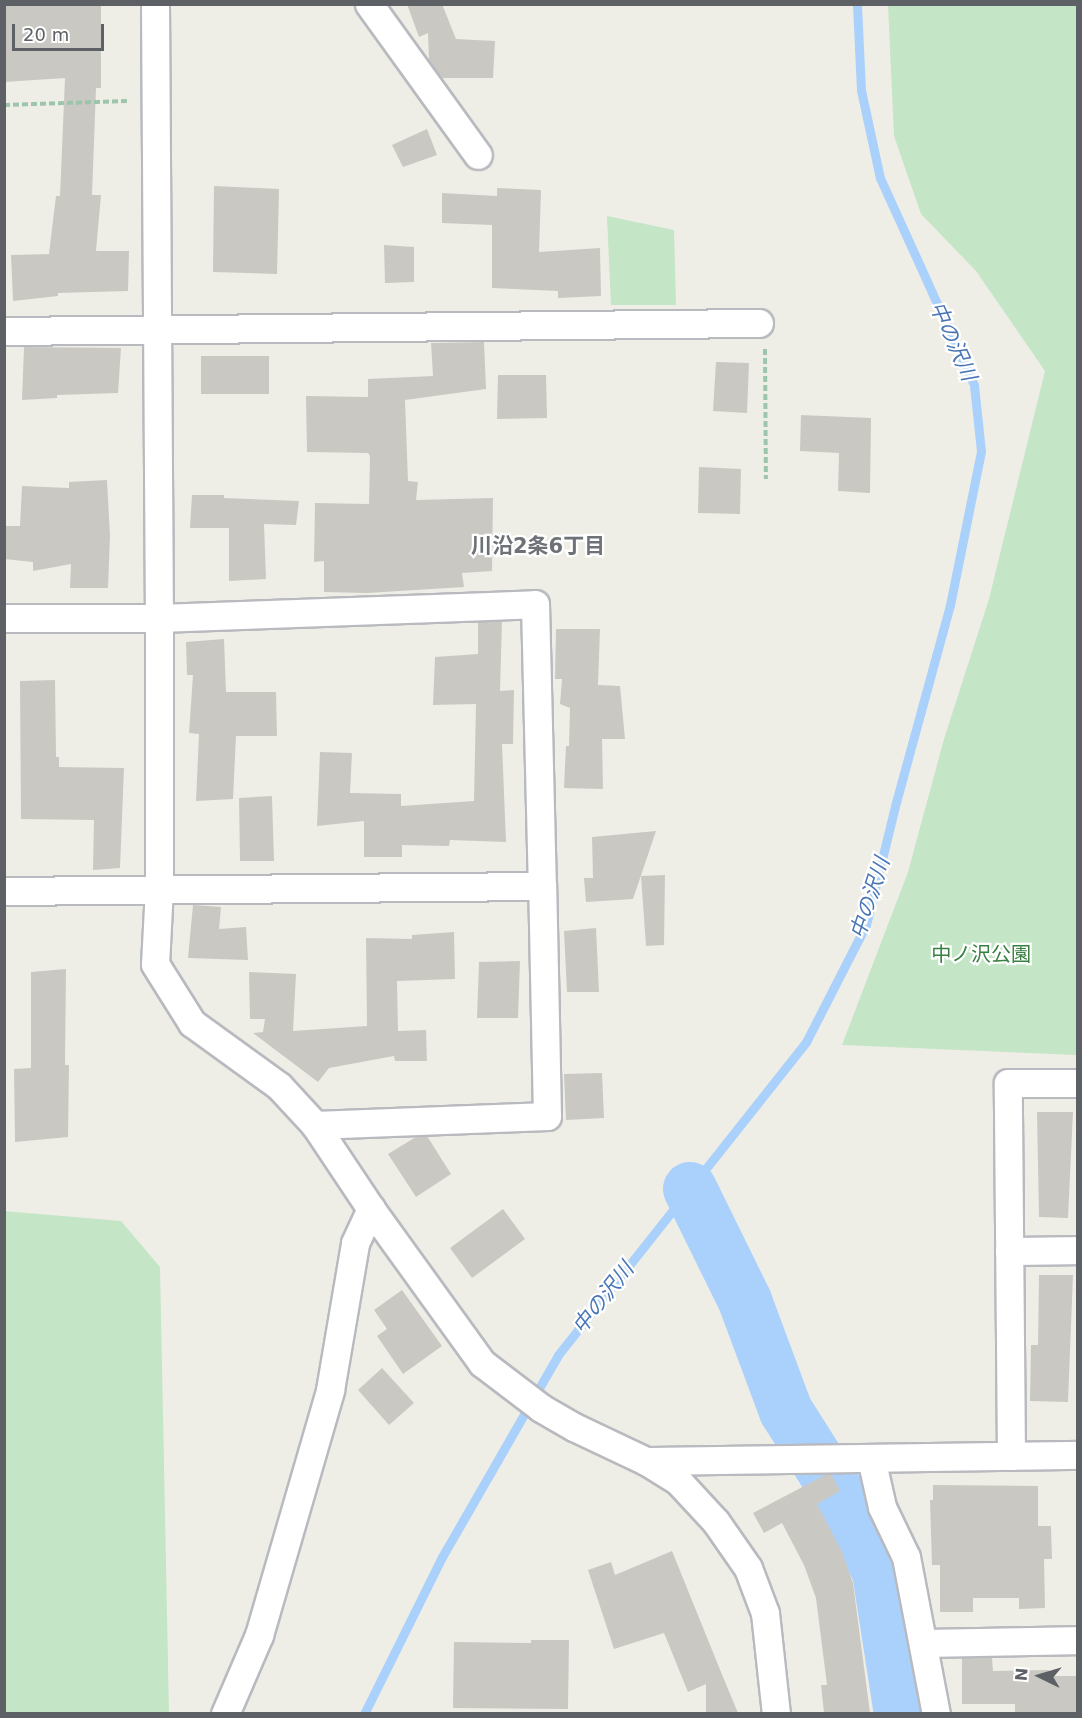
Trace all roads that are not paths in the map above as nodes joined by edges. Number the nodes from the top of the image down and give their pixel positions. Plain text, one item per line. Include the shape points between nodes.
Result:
1 (155, 4) edge
2 (369, 4) edge
3 (478, 155) dead end
4 (759, 323) road end
5 (155, 329) junction
6 (4, 331) edge
7 (4, 618) edge
8 (159, 618) junction
9 (542, 886) junction
10 (159, 888) junction
11 (4, 891) edge
12 (1077, 1083) edge
13 (315, 1125) junction
14 (370, 1209) junction
15 (1077, 1250) edge
16 (1009, 1251) junction
17 (1077, 1455) edge
18 (1011, 1456) junction
19 (859, 1458) junction
20 (646, 1461) junction
21 (1077, 1640) edge
22 (924, 1643) junction
23 (225, 1713) edge
24 (776, 1713) edge
25 (936, 1713) edge

1 - 5 street
2 - 3 street
4 - 5 street
5 - 6 street
5 - 8 street
7 - 8 street
8 - 9 street via 535,604
8 - 10 street
9 - 10 street
9 - 13 street via 547,1116
10 - 11 street
10 - 13 street via 156,964 192,1023 279,1086
12 - 16 street via 1008,1083
13 - 14 street
14 - 20 street via 482,1363 541,1408
14 - 23 street via 355,1244 330,1390 259,1635
15 - 16 street
16 - 18 street
17 - 18 street
18 - 19 street
19 - 20 street
19 - 22 street via 906,1557
20 - 24 street via 679,1482 716,1522 748,1568 765,1613
21 - 22 street
22 - 25 street

